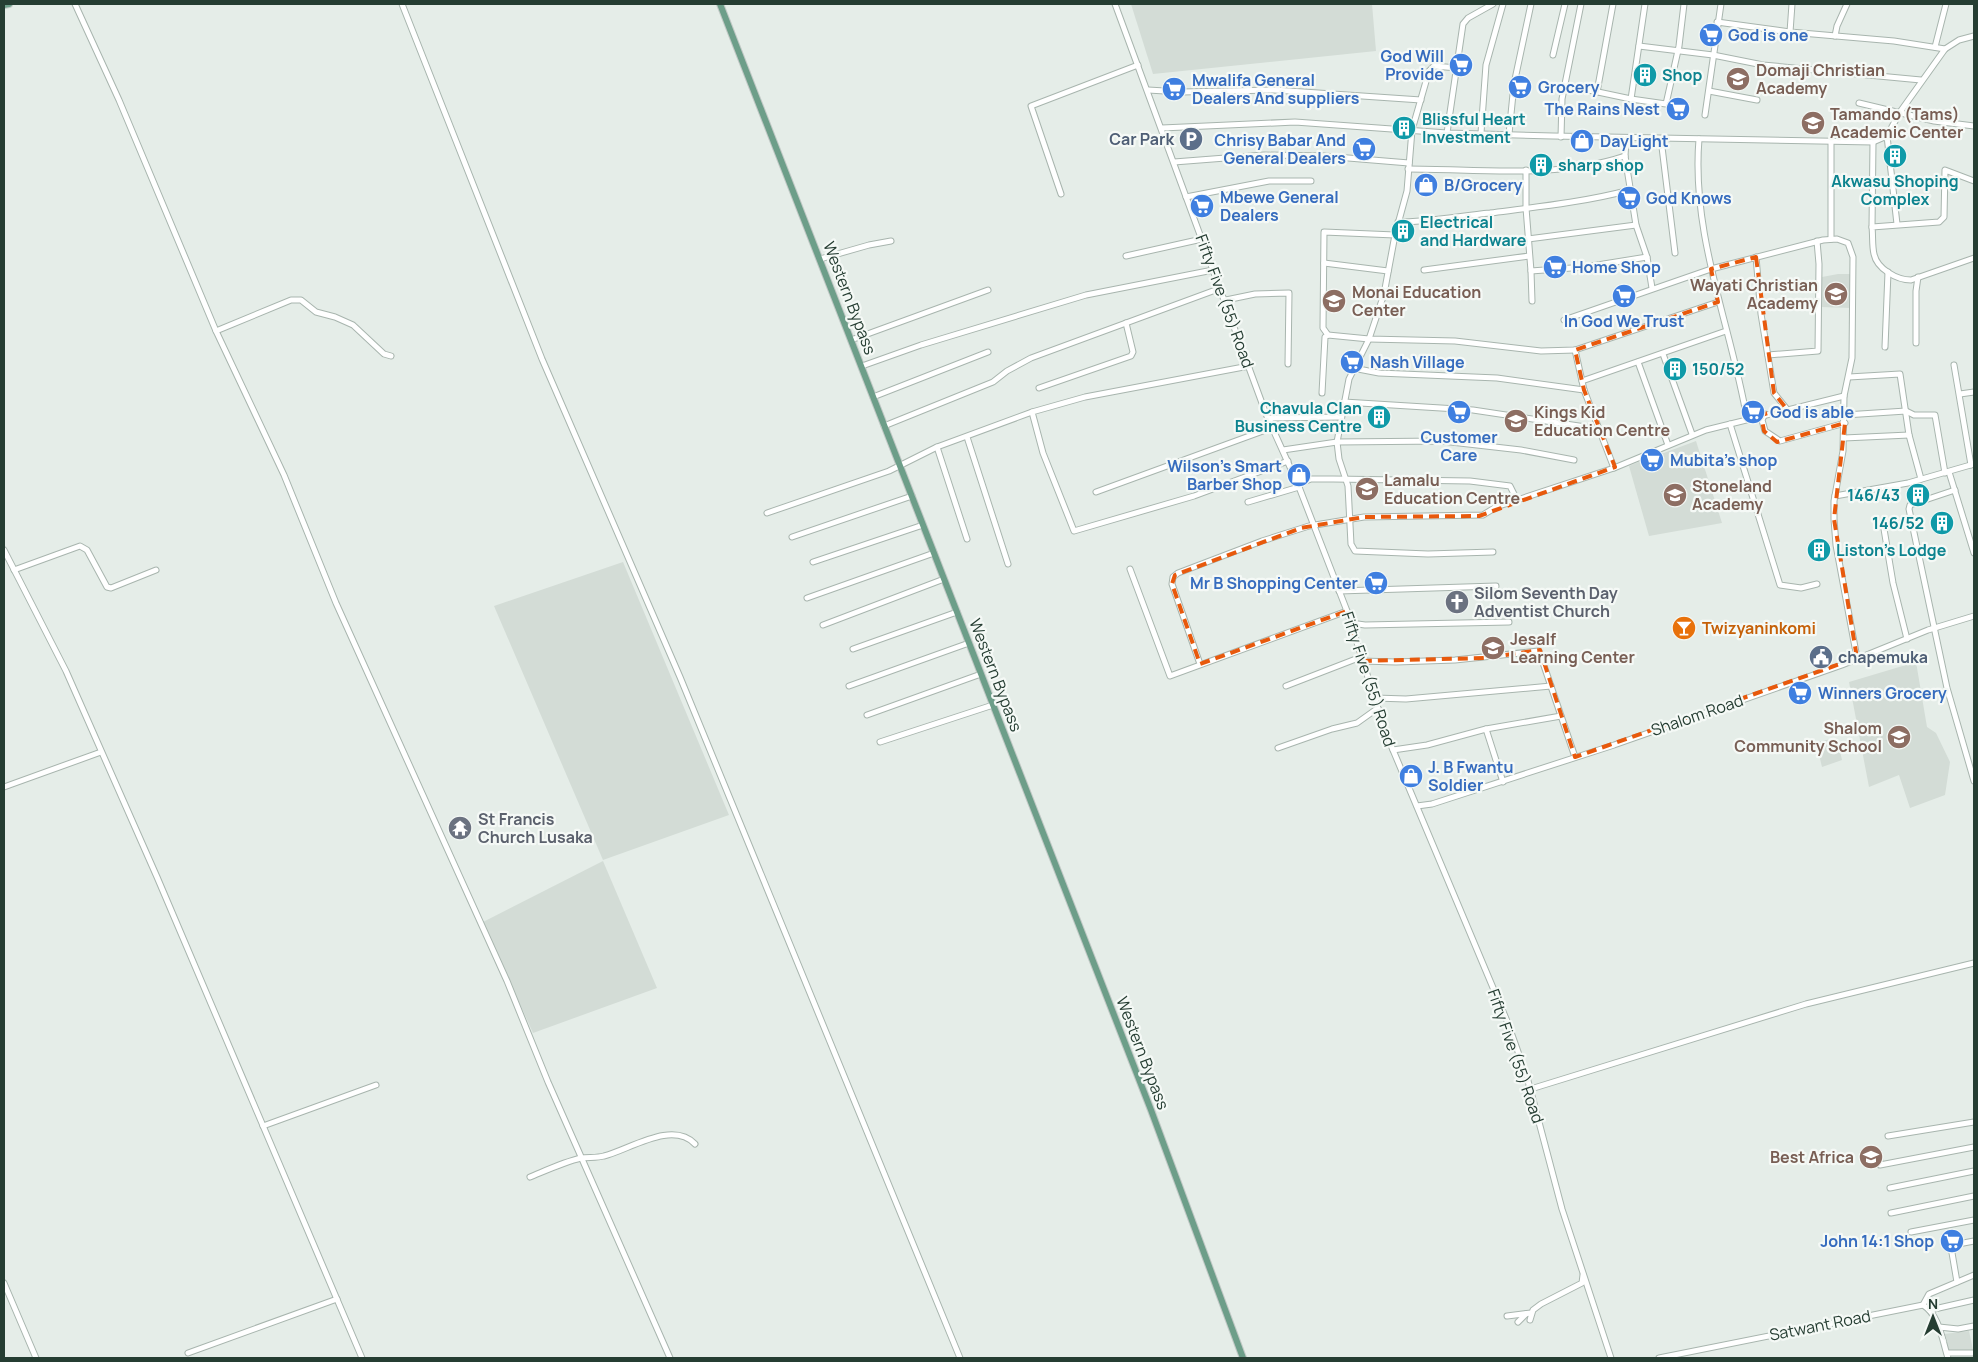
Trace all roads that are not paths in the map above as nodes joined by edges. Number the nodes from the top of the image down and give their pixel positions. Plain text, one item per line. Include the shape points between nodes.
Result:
1 (9, 4) edge
2 (75, 4) edge
3 (402, 4) edge
4 (720, 4) edge
5 (1115, 4) edge
6 (1493, 4) edge
7 (1503, 4) edge
8 (1531, 4) edge
9 (1565, 4) edge
10 (1581, 4) edge
11 (1613, 4) edge
12 (1645, 4) edge
13 (1684, 4) edge
14 (1721, 4) edge
15 (1792, 4) edge
16 (1847, 4) edge
17 (1946, 4) edge
18 (4, 5) edge
19 (1717, 22) junction
20 (1790, 32) junction
21 (1835, 36) junction
22 (1974, 36) edge
23 (1639, 46) junction
24 (1936, 47) junction
25 (1945, 49) junction
26 (1678, 50) junction
27 (1553, 55) dead end
28 (1713, 55) junction
29 (1138, 65) junction
30 (1457, 68) junction
31 (1921, 80) junction
32 (1565, 85) junction
33 (1148, 90) junction
34 (1709, 91) junction
35 (1597, 92) junction
36 (1631, 99) junction
37 (1421, 100) junction
38 (1757, 100) dead end
39 (1859, 103) dead end
40 (1900, 112) junction
41 (1705, 115) dead end
42 (1974, 126) edge
43 (1162, 128) junction
44 (1412, 130) junction
45 (1447, 132) junction
46 (1481, 133) junction
47 (1509, 134) junction
48 (1887, 136) junction
49 (1561, 137) junction
50 (1661, 138) junction
51 (1699, 138) junction
52 (1626, 139) junction
53 (1830, 142) junction
54 (1873, 142) junction
55 (1625, 156) junction
56 (1174, 162) junction
57 (1409, 163) junction
58 (1408, 170) junction
59 (1526, 170) junction
60 (1311, 181) dead end
61 (1974, 181) edge
62 (1630, 190) junction
63 (1061, 194) dead end
64 (1186, 197) junction
65 (1526, 208) junction
66 (1398, 222) junction
67 (1897, 224) junction
68 (1636, 225) junction
69 (1872, 227) junction
70 (1395, 235) junction
71 (1202, 239) junction
72 (1528, 239) junction
73 (1831, 239) junction
74 (891, 241) dead end
75 (1817, 241) junction
76 (1675, 253) dead end
77 (1126, 256) dead end
78 (1530, 256) junction
79 (1647, 256) junction
80 (1756, 257) junction
81 (1974, 258) edge
82 (820, 259) junction
83 (1324, 263) junction
84 (1711, 269) junction
85 (1213, 270) junction
86 (1424, 270) dead end
87 (1388, 271) junction
88 (1531, 271) junction
89 (1888, 272) junction
90 (1918, 277) junction
91 (1221, 288) junction
92 (1652, 288) junction
93 (988, 290) dead end
94 (1226, 300) junction
95 (1532, 301) dead end
96 (1718, 302) junction
97 (1564, 320) dead end
98 (1126, 323) junction
99 (216, 331) junction
100 (1726, 332) junction
101 (1328, 335) junction
102 (1369, 339) junction
103 (851, 340) junction
104 (1916, 343) dead end
105 (1885, 347) dead end
106 (1575, 350) junction
107 (988, 352) dead end
108 (1663, 354) junction
109 (1768, 355) junction
110 (391, 356) dead end
111 (1638, 362) junction
112 (1288, 364) dead end
113 (1954, 365) dead end
114 (862, 366) junction
115 (1249, 366) junction
116 (1353, 368) junction
117 (1850, 377) junction
118 (1582, 381) junction
119 (1039, 388) dead end
120 (1584, 390) junction
121 (1974, 392) edge
122 (1322, 393) dead end
123 (1960, 394) junction
124 (1844, 396) junction
125 (873, 398) junction
126 (1344, 402) junction
127 (1786, 408) junction
128 (1906, 411) junction
129 (1032, 412) junction
130 (1765, 414) junction
131 (1845, 415) junction
132 (1341, 417) junction
133 (1746, 419) junction
134 (1270, 420) junction
135 (1844, 423) junction
136 (1730, 424) junction
137 (884, 426) junction
138 (1599, 429) junction
139 (1692, 434) junction
140 (1909, 435) junction
141 (967, 437) junction
142 (1844, 438) junction
143 (1337, 442) junction
144 (1668, 445) junction
145 (937, 447) junction
146 (1283, 450) junction
147 (1574, 460) dead end
148 (1288, 461) junction
149 (1973, 464) edge
150 (900, 466) junction
151 (1614, 468) junction
152 (1947, 472) junction
153 (1346, 480) junction
154 (1922, 480) junction
155 (1298, 485) junction
156 (1955, 490) junction
157 (1096, 492) dead end
158 (912, 496) junction
159 (1834, 496) junction
160 (1517, 500) junction
161 (1248, 502) dead end
162 (767, 513) dead end
163 (1350, 519) junction
164 (923, 524) junction
165 (1315, 527) junction
166 (1884, 529) dead end
167 (792, 537) dead end
168 (967, 540) dead end
169 (4, 550) edge
170 (934, 552) junction
171 (1493, 552) dead end
172 (1974, 553) edge
173 (813, 562) dead end
174 (1008, 564) dead end
175 (1130, 569) dead end
176 (14, 570) junction
177 (156, 570) dead end
178 (944, 580) junction
179 (1816, 584) dead end
180 (1496, 586) dead end
181 (1339, 591) junction
182 (807, 598) dead end
183 (1347, 611) junction
184 (957, 612) junction
185 (1974, 616) edge
186 (1509, 622) dead end
187 (1351, 623) junction
188 (823, 625) dead end
189 (1934, 628) junction
190 (1907, 639) junction
191 (969, 643) junction
192 (853, 649) dead end
193 (1857, 658) junction
194 (1362, 659) junction
195 (1200, 664) junction
196 (981, 674) junction
197 (850, 686) dead end
198 (1286, 686) dead end
199 (1551, 686) junction
200 (1375, 698) junction
201 (993, 705) junction
202 (1378, 708) junction
203 (867, 715) dead end
204 (1561, 716) junction
205 (1486, 730) junction
206 (880, 742) dead end
207 (1278, 748) dead end
208 (1393, 750) junction
209 (101, 752) junction
210 (1575, 757) junction
211 (1974, 781) edge
212 (1503, 782) junction
213 (4, 787) edge
214 (1417, 806) junction
215 (1974, 963) edge
216 (376, 1085) dead end
217 (1529, 1086) junction
218 (1974, 1122) edge
219 (263, 1126) junction
220 (1888, 1136) dead end
221 (695, 1144) dead end
222 (1974, 1147) edge
223 (582, 1158) junction
224 (1880, 1165) dead end
225 (1974, 1171) edge
226 (530, 1177) dead end
227 (1890, 1188) dead end
228 (1974, 1196) edge
229 (1891, 1213) dead end
230 (1974, 1220) edge
231 (1911, 1232) dead end
232 (1974, 1241) edge
233 (1582, 1269) junction
234 (1974, 1275) edge
235 (1957, 1282) junction
236 (4, 1283) edge
237 (5, 1291) edge
238 (337, 1299) junction
239 (1974, 1300) edge
240 (1922, 1305) junction
241 (1930, 1310) junction
242 (1529, 1313) junction
243 (1507, 1316) dead end
244 (1530, 1320) dead end
245 (1518, 1322) dead end
246 (1974, 1326) edge
247 (1939, 1327) junction
248 (188, 1353) dead end
249 (1974, 1353) edge
250 (1946, 1357) edge
251 (36, 1358) edge
252 (362, 1358) edge
253 (670, 1358) edge
254 (960, 1358) edge
255 (1242, 1358) edge
256 (1611, 1358) edge
257 (1659, 1358) edge

1 - 18 main road
2 - 99 street
3 - 254 street via 548,373 680,677
4 - 82 main road, Western Bypass
5 - 29 street, Fifty Five (55) Road
6 - 30 street via 1465,20
7 - 46 street via 1486,65
8 - 47 street via 1514,84
9 - 27 street
10 - 32 street
11 - 35 street
12 - 23 street
13 - 26 street
14 - 19 street
15 - 20 street
16 - 21 street
17 - 24 street
19 - 20 street
19 - 28 street
20 - 21 street
21 - 24 street
22 - 25 street
23 - 26 street
23 - 36 street
24 - 25 street
25 - 31 street
26 - 28 street
26 - 36 street via 1666,104
28 - 31 street via 1763,65
28 - 34 street
29 - 33 street, Fifty Five (55) Road
29 - 63 street via 1031,106
30 - 37 street via 1432,67
30 - 45 street
31 - 40 street
32 - 35 street
32 - 49 street via 1560,116
33 - 37 street via 1274,90
33 - 43 street, Fifty Five (55) Road
34 - 38 street
34 - 41 street
35 - 36 street
37 - 44 street
39 - 40 street
40 - 42 street via 1953,125
40 - 48 street
43 - 44 street via 1286,122
43 - 56 street, Fifty Five (55) Road
44 - 45 street
44 - 57 street
45 - 46 street
46 - 47 street
47 - 49 street
48 - 54 street
48 - 67 street
49 - 52 street
50 - 51 street
50 - 52 street
50 - 76 street
51 - 53 street
51 - 84 street via 1700,198
52 - 55 street
53 - 54 street
53 - 73 street
54 - 69 street
55 - 59 street via 1583,167
55 - 62 street
56 - 57 street via 1264,155
56 - 64 street, Fifty Five (55) Road
57 - 58 street
58 - 59 street
58 - 66 street via 1407,191
59 - 65 street
60 - 64 street via 1269,181
61 - 67 street via 1945,170 1942,220
62 - 65 street
62 - 68 street
64 - 71 street, Fifty Five (55) Road
65 - 66 street
65 - 72 street
66 - 70 street
67 - 69 street
68 - 72 street
68 - 79 street
69 - 89 street via 1875,257
70 - 83 street via 1326,231
70 - 87 street
71 - 77 street
71 - 85 street, Fifty Five (55) Road
72 - 78 street
73 - 75 street
73 - 117 street via 1848,243 1853,257
74 - 82 street
75 - 80 street
75 - 109 street via 1818,351
78 - 86 street
78 - 88 street
79 - 88 street via 1584,267
79 - 92 street
80 - 84 street
80 - 109 street via 1760,314
81 - 90 street
82 - 103 main road, Western Bypass
83 - 87 street
83 - 101 street via 1323,328
84 - 92 street
84 - 96 street
85 - 91 street, Fifty Five (55) Road
85 - 114 street via 1086,295
87 - 102 street
88 - 95 street
89 - 90 street via 1904,280
89 - 105 street
90 - 104 street
91 - 94 street, Fifty Five (55) Road
91 - 98 street
92 - 97 street
93 - 103 street
94 - 112 street via 1255,294 1289,293
94 - 115 street, Fifty Five (55) Road
96 - 100 street
96 - 106 street
98 - 119 street via 1133,352 1131,356
98 - 137 street via 1031,358 1006,371 994,382
99 - 110 street via 291,300 301,300 316,312 335,316 353,325 384,354
99 - 223 street via 284,475 336,603 507,981
100 - 108 street
100 - 133 street via 1741,384
101 - 102 street
101 - 122 street via 1325,337
102 - 106 street via 1455,341 1541,351
102 - 116 street
103 - 114 main road, Western Bypass
106 - 118 street
107 - 125 street
108 - 111 street
108 - 139 street
109 - 127 street via 1774,393
111 - 118 street
111 - 144 street
113 - 123 street
114 - 125 main road, Western Bypass
115 - 129 street via 1085,397
115 - 134 street, Fifty Five (55) Road
116 - 120 street via 1379,373 1497,378
116 - 126 street
117 - 124 street
117 - 128 street via 1900,374
118 - 120 street
120 - 138 street
121 - 123 street
123 - 149 street
124 - 127 street
124 - 131 street
125 - 137 main road, Western Bypass
126 - 132 street
126 - 138 street via 1472,410
127 - 130 street
128 - 131 street
128 - 140 street
128 - 152 street via 1914,415 1935,415
129 - 141 street
129 - 148 street via 1048,468 1075,532 1194,496
130 - 133 street
130 - 135 street via 1762,420 1766,432 1780,441
131 - 135 street
132 - 134 street
132 - 143 street
133 - 136 street
134 - 146 street, Fifty Five (55) Road
134 - 157 street via 1264,432
135 - 142 street
136 - 139 street
136 - 179 street via 1780,584 1800,588
137 - 150 main road, Western Bypass
138 - 151 street
139 - 144 street
140 - 142 street
140 - 154 street
141 - 145 street
141 - 174 street
142 - 159 street
143 - 146 street
143 - 147 street via 1442,441
143 - 153 street
144 - 151 street
145 - 150 street
145 - 168 street
146 - 148 street, Fifty Five (55) Road
148 - 155 street, Fifty Five (55) Road
149 - 152 street
150 - 158 main road, Western Bypass
150 - 162 street
151 - 160 street
152 - 154 street
152 - 156 street
153 - 155 street via 1311,479
153 - 160 street via 1408,479 1505,484 1513,489
153 - 163 street
154 - 159 street
155 - 161 street
155 - 165 street, Fifty Five (55) Road
156 - 172 street
156 - 189 street via 1909,506
158 - 164 main road, Western Bypass
158 - 167 street
159 - 193 street via 1836,545
160 - 163 street via 1479,516
163 - 165 street
163 - 171 street via 1351,544 1355,552
164 - 170 main road, Western Bypass
164 - 173 street
165 - 181 street, Fifty Five (55) Road
165 - 195 street via 1283,534 1173,577 1172,584
166 - 190 street
169 - 176 street
170 - 178 main road, Western Bypass
170 - 182 street
175 - 195 street via 1170,675
176 - 177 street via 80,546 87,550 107,587
176 - 209 street via 66,671
178 - 184 main road, Western Bypass
178 - 188 street
180 - 181 street
181 - 183 street, Fifty Five (55) Road
183 - 187 street, Fifty Five (55) Road
183 - 195 street
184 - 191 main road, Western Bypass
184 - 192 street
185 - 189 street, Shalom Road
186 - 187 street
187 - 194 street, Fifty Five (55) Road
189 - 190 street, Shalom Road
189 - 211 street via 1947,688
190 - 193 street, Shalom Road
191 - 196 main road, Western Bypass
191 - 197 street
193 - 210 street, Shalom Road
194 - 198 street
194 - 199 street via 1396,662 1455,660 1537,651 1541,654
194 - 200 street, Fifty Five (55) Road
196 - 201 main road, Western Bypass
196 - 203 street
199 - 200 street via 1406,699
199 - 204 street
200 - 202 street, Fifty Five (55) Road
201 - 206 street
201 - 255 main road, Western Bypass via 1151,1110
202 - 207 street via 1357,724
202 - 208 street, Fifty Five (55) Road
204 - 205 street
204 - 210 street
205 - 208 street
205 - 212 street
208 - 214 street, Fifty Five (55) Road
209 - 213 street
209 - 219 street
210 - 212 street, Shalom Road
212 - 214 street, Shalom Road
214 - 217 street, Fifty Five (55) Road via 1507,1021
215 - 217 street via 1806,1004 1534,1088
216 - 219 street
217 - 233 street, Fifty Five (55) Road via 1562,1209
218 - 220 street
219 - 238 street
221 - 223 street via 685,1137 664,1136 605,1156
222 - 224 street
223 - 226 street
223 - 253 street
225 - 227 street
228 - 229 street
230 - 231 street
232 - 235 street via 1951,1247
233 - 242 street via 1582,1283
233 - 256 street, Fifty Five (55) Road
234 - 235 street
235 - 240 street via 1929,1294
236 - 237 street
237 - 251 street
238 - 248 street
238 - 252 street
239 - 241 street
240 - 241 street
240 - 257 street, Satwant Road
241 - 247 street
242 - 243 street
242 - 244 street
242 - 245 street
246 - 247 street via 1958,1329
247 - 250 street
249 - 250 street

